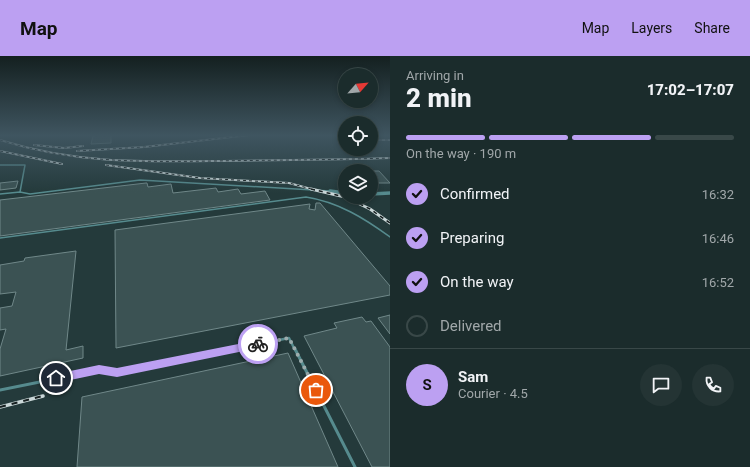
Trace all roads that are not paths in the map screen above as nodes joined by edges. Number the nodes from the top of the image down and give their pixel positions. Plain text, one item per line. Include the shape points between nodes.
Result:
1 (0, 165) edge
2 (330, 191) joint
3 (20, 192) junction
4 (338, 192) edge
5 (390, 193) edge
6 (0, 194) edge
7 (378, 194) edge
8 (390, 237) edge
9 (0, 238) edge
10 (0, 390) edge
11 (355, 467) edge

1 - 3 lane via 25,165
2 - 3 lane via 140,180 30,194
2 - 4 street
3 - 6 lane
5 - 7 street
8 - 9 lane via 339,207 321,199 306,197
10 - 11 lane via 99,370 117,372 289,338

